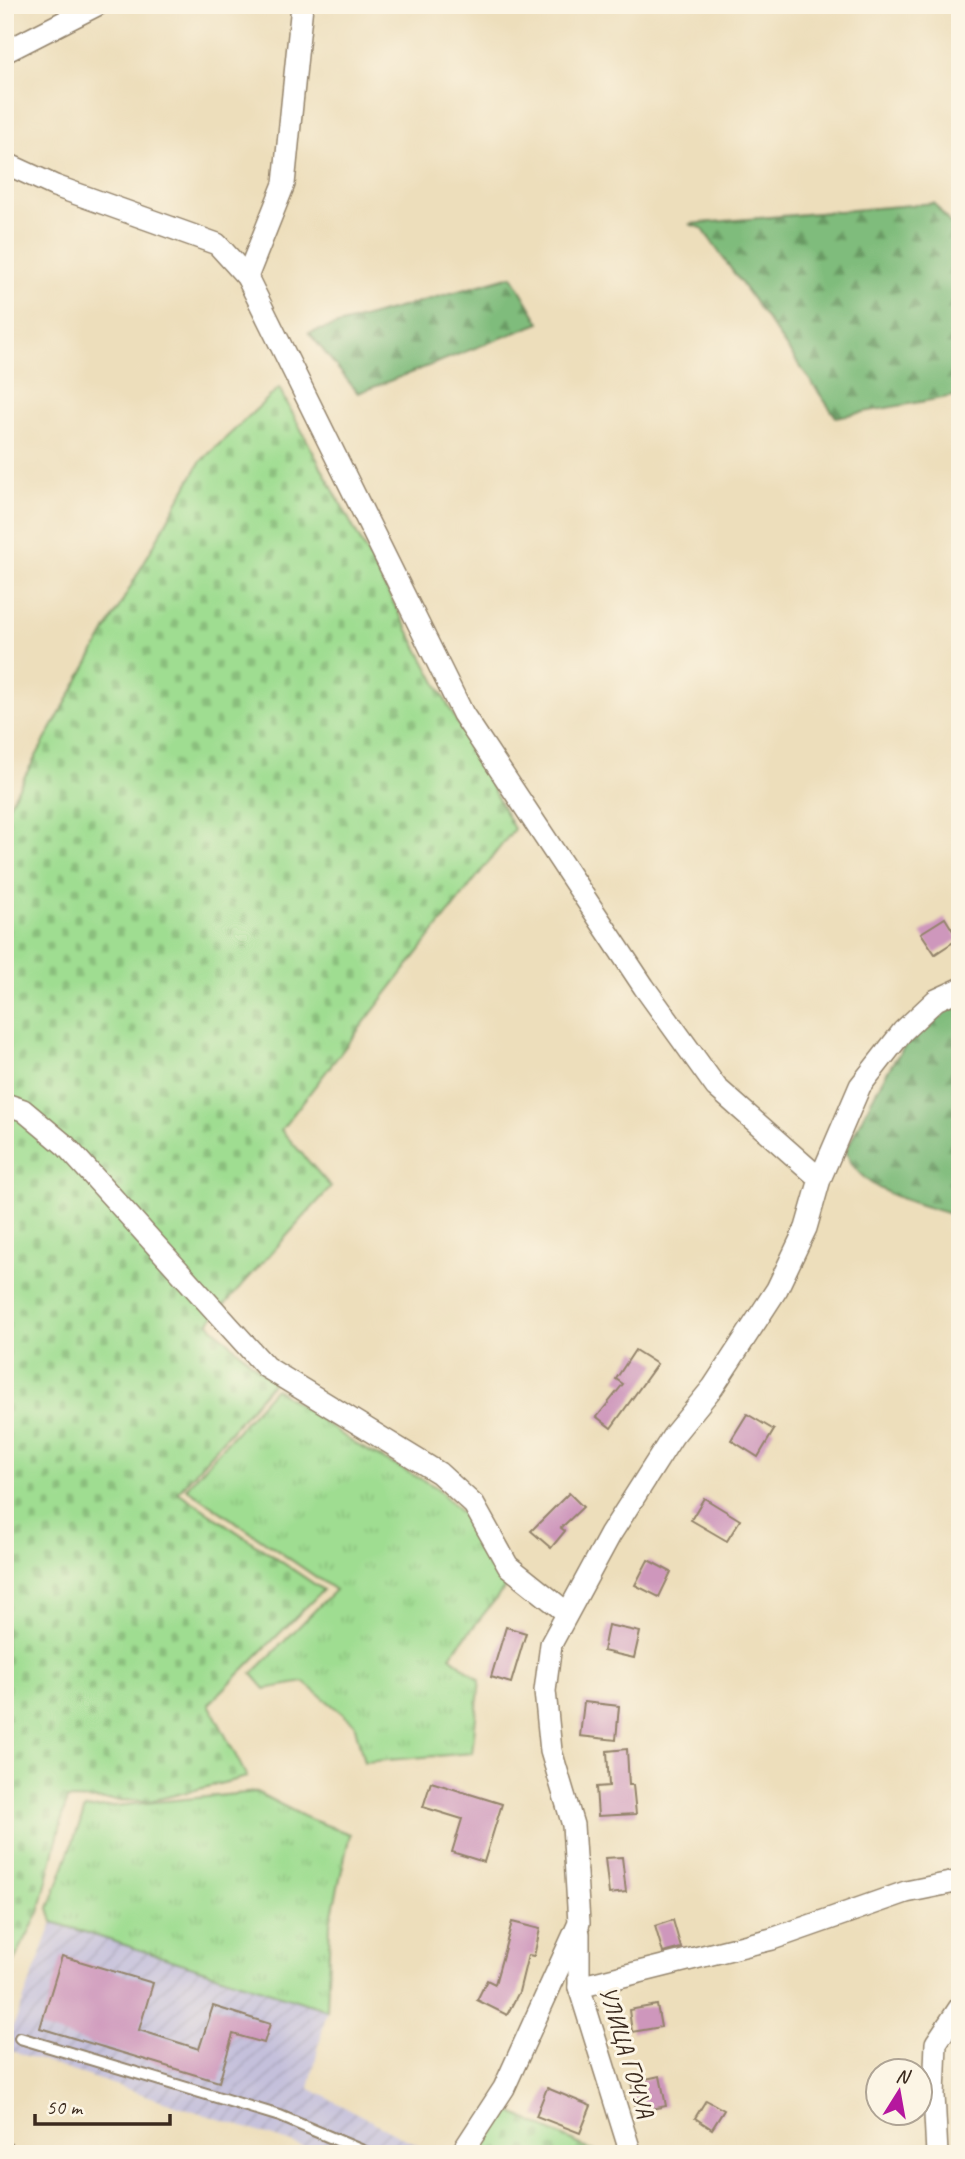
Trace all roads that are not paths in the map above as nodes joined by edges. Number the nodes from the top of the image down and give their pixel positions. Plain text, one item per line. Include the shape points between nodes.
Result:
1 (97, 5) edge
2 (302, 5) edge
3 (5, 52) edge
4 (5, 163) edge
5 (247, 277) junction
6 (960, 989) edge
7 (14, 1107) edge
8 (820, 1180) junction
9 (567, 1613) junction
10 (960, 1881) edge
11 (579, 1923) junction
12 (579, 1987) junction
13 (960, 2007) edge
14 (20, 2038) dead end
15 (5, 2146) edge
16 (15, 2154) edge
17 (370, 2154) edge
18 (461, 2154) edge
19 (631, 2154) edge
20 (937, 2154) edge

1 - 3 street
2 - 5 street via 284,184
4 - 5 street via 55,186 218,244
5 - 8 street via 463,714 716,1087
6 - 8 street, УЛИЦА ГОЧУА via 936,1000 903,1031 860,1086
7 - 9 street via 66,1146 266,1367 439,1473 474,1505 508,1566
8 - 9 street, УЛИЦА ГОЧУА via 806,1228 776,1289 713,1387 659,1458
9 - 11 street, УЛИЦА ГОЧУА via 551,1643 545,1691 551,1751 573,1825
10 - 12 street via 906,1892 772,1939
11 - 12 street, УЛИЦА ГОЧУА
11 - 18 street via 504,2088
12 - 19 street, УЛИЦА ГОЧУА
13 - 20 street via 936,2043
14 - 17 lane via 280,2116
15 - 16 lane

